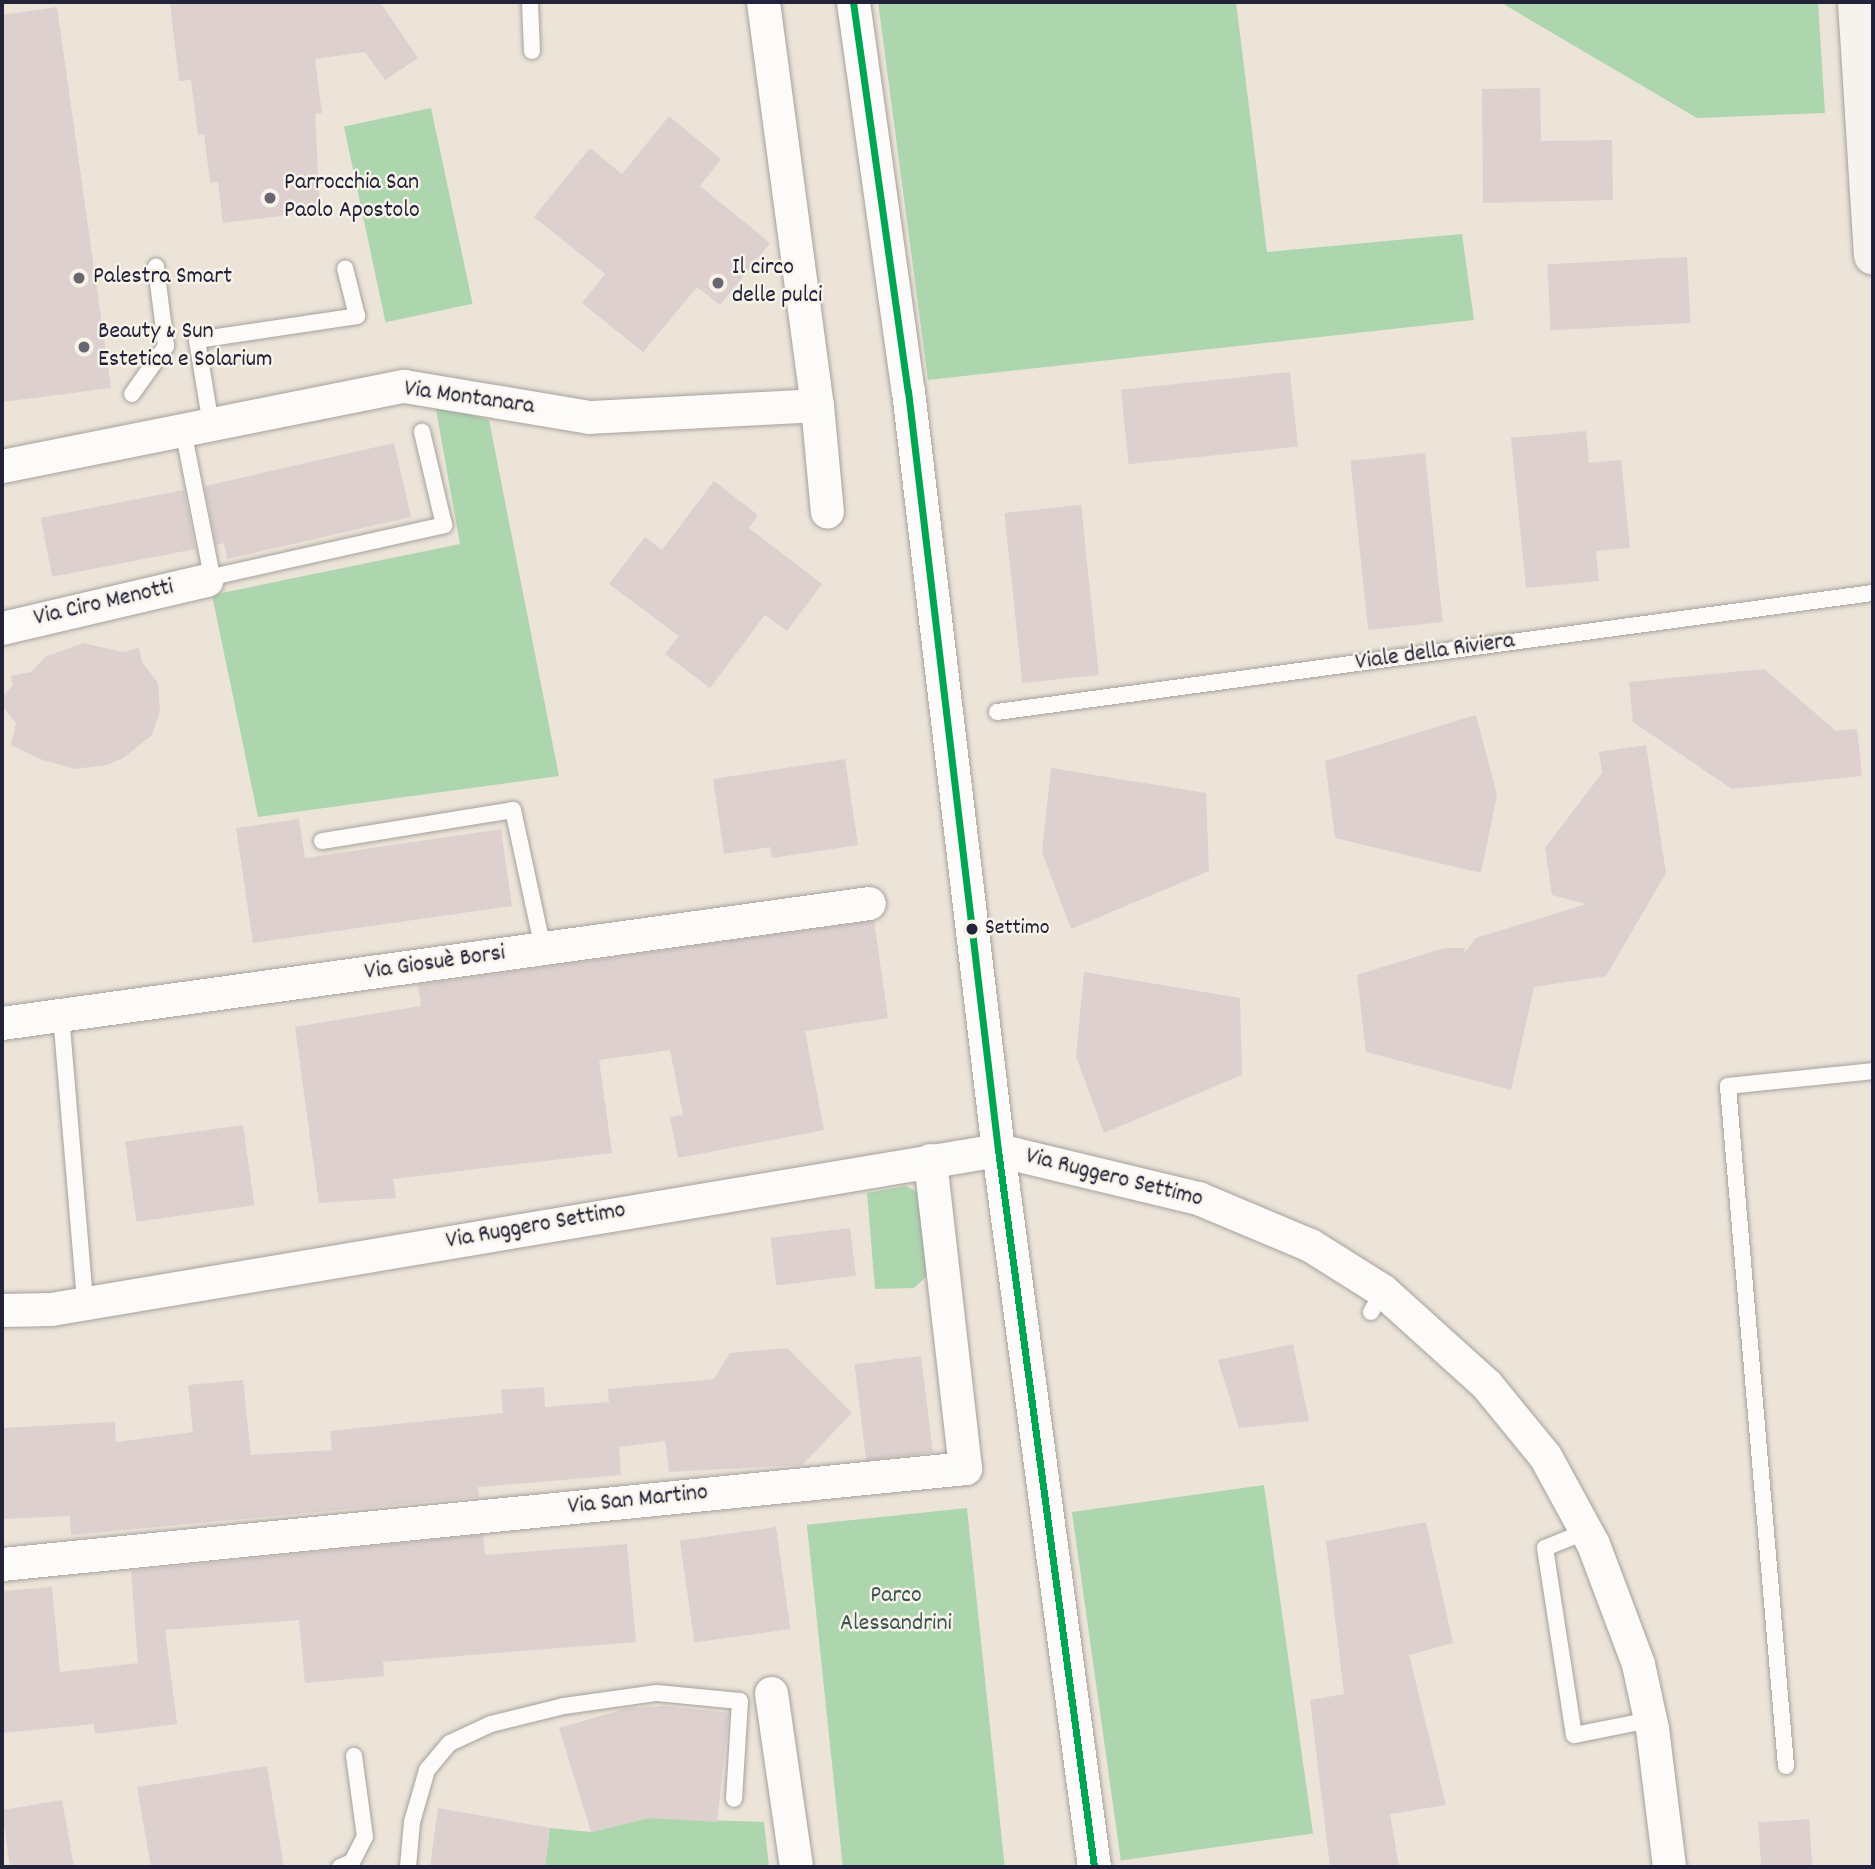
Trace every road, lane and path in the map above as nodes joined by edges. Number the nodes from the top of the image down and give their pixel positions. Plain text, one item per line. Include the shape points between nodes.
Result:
1 (530, 2) edge
2 (763, 2) edge
3 (853, 2) edge
4 (1857, 2) edge
5 (532, 51) dead end
6 (1873, 255) edge
7 (156, 267) dead end
8 (345, 268) dead end
9 (132, 394) dead end
10 (817, 405) junction
11 (197, 428) junction
12 (422, 432) dead end
13 (2, 466) edge
14 (827, 512) dead end
15 (206, 580) dead end
16 (1873, 593) edge
17 (2, 628) edge
18 (997, 712) dead end
19 (321, 841) dead end
20 (869, 903) dead end
21 (542, 949) junction
22 (61, 1015) junction
23 (2, 1023) edge
24 (1873, 1071) edge
25 (998, 1150) junction
26 (930, 1160) junction
27 (84, 1289) dead end
28 (2, 1310) edge
29 (1587, 1531) junction
30 (2, 1564) edge
31 (771, 1693) dead end
32 (1650, 1720) junction
33 (354, 1756) dead end
34 (1786, 1766) dead end
35 (734, 1799) dead end
36 (340, 1867) edge
37 (408, 1867) edge
38 (796, 1867) edge
39 (1094, 1867) edge
40 (1669, 1867) edge

1 - 5 lane
2 - 10 street
3 - 25 street via 908,391
4 - 6 street
7 - 9 lane via 166,346
8 - 11 lane via 357,316 197,340
10 - 11 street, Via Montanara via 589,417 404,386
10 - 14 street
11 - 12 lane via 212,578 444,525
11 - 13 street, Via Montanara
15 - 17 street, Via Ciro Menotti
16 - 18 lane, Viale della Riviera
19 - 21 lane via 513,810
20 - 21 street, Via Giosuè Borsi
21 - 22 street, Via Giosuè Borsi
22 - 23 street, Via Giosuè Borsi
22 - 27 lane
24 - 34 lane via 1728,1086
25 - 26 street, Via Ruggero Settimo
25 - 29 street, Via Ruggero Settimo via 1198,1198 1310,1245 1486,1384 1545,1456
25 - 39 street
26 - 28 street, Via Ruggero Settimo via 51,1309
26 - 30 street, Via San Martino via 965,1468
29 - 32 street, Via Ruggero Settimo via 1638,1664
29 - 32 lane via 1545,1548 1574,1735
31 - 38 street
32 - 40 street, Via Ruggero Settimo
33 - 36 lane via 365,1837 352,1862
35 - 37 lane via 740,1701 657,1693 565,1706 491,1724 450,1743 427,1770 412,1822

